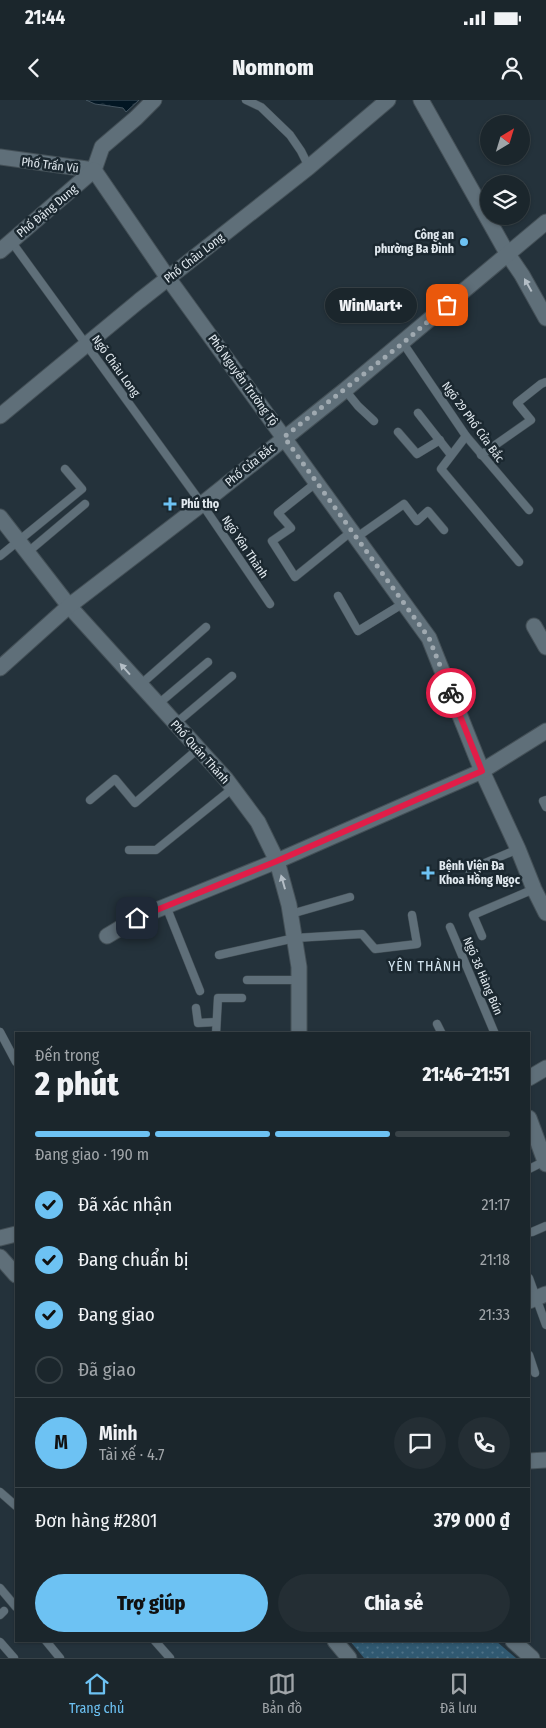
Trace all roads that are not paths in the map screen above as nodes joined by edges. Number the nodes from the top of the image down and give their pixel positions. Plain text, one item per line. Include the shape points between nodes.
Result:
1 (154, 100) edge
2 (246, 100) edge
3 (388, 100) edge
4 (421, 100) edge
5 (0, 157) edge
6 (309, 167) junction
7 (94, 170) junction
8 (546, 222) edge
9 (11, 241) junction
10 (0, 252) edge
11 (507, 253) junction
12 (168, 278) junction
13 (546, 318) edge
14 (403, 343) junction
15 (87, 345) junction
16 (546, 382) edge
17 (345, 390) junction
18 (418, 413) dead end
19 (0, 416) edge
20 (374, 421) dead end
21 (398, 432) dead end
22 (466, 436) junction
23 (284, 437) junction
24 (440, 440) junction
25 (451, 455) junction
26 (481, 455) junction
27 (65, 469) dead end
28 (317, 482) junction
29 (85, 504) dead end
30 (202, 504) junction
31 (529, 510) dead end
32 (0, 517) edge
33 (444, 530) dead end
34 (354, 534) junction
35 (23, 547) junction
36 (0, 556) edge
37 (519, 562) dead end
38 (338, 596) dead end
39 (404, 602) junction
40 (270, 604) dead end
41 (69, 606) junction
42 (534, 626) dead end
43 (206, 628) dead end
44 (546, 647) edge
45 (4, 662) edge
46 (208, 662) dead end
47 (232, 676) dead end
48 (140, 685) junction
49 (157, 704) junction
50 (175, 724) junction
51 (546, 731) edge
52 (198, 749) junction
53 (482, 771) junction
54 (233, 788) junction
55 (90, 800) dead end
56 (546, 800) edge
57 (546, 808) edge
58 (518, 848) junction
59 (130, 850) dead end
60 (277, 861) junction
61 (469, 870) dead end
62 (534, 889) junction
63 (350, 897) dead end
64 (166, 906) junction
65 (546, 913) edge
66 (291, 914) junction
67 (412, 915) dead end
68 (450, 927) dead end
69 (107, 936) dead end
70 (482, 936) dead end
71 (295, 938) junction
72 (219, 956) dead end
73 (247, 980) dead end
74 (299, 980) junction
75 (200, 991) dead end
76 (242, 998) dead end
77 (196, 1008) dead end
78 (216, 1022) junction
79 (437, 1024) dead end
80 (0, 1032) edge
81 (216, 1032) edge
82 (299, 1032) edge
83 (441, 1032) edge
84 (494, 1032) edge
85 (15, 1060) edge
86 (546, 1068) edge
87 (530, 1077) edge
88 (530, 1121) edge
89 (545, 1163) edge
90 (530, 1169) edge
91 (546, 1226) edge
92 (532, 1232) dead end
93 (15, 1234) edge
94 (0, 1238) edge
95 (0, 1257) edge
96 (15, 1274) edge
97 (530, 1280) edge
98 (537, 1298) edge
99 (546, 1325) edge
100 (530, 1358) edge
101 (535, 1373) dead end
102 (546, 1460) edge
103 (530, 1462) edge
104 (0, 1492) edge
105 (15, 1505) edge
106 (0, 1588) edge
107 (15, 1602) edge
108 (0, 1642) edge
109 (47, 1642) edge
110 (156, 1642) edge
111 (336, 1642) edge
112 (515, 1642) edge
113 (167, 1655) edge
114 (14, 1658) edge
115 (60, 1658) edge
116 (158, 1658) edge
117 (349, 1658) edge
118 (532, 1658) edge

1 - 7 street, Phố Trấn Vũ via 102,147
2 - 6 lane via 261,107 290,135
3 - 6 street, Phố Châu Long
4 - 11 street
5 - 7 street, Phố Trấn Vũ
6 - 12 street, Phố Châu Long
7 - 9 street, Phố Đặng Dung
7 - 12 street, Phố Nguyễn Trường Tộ
8 - 11 street, Phố Cửa Bắc
9 - 10 street, Phố Đặng Dung
9 - 15 lane, Ngõ Châu Long
13 -> 11 street
11 - 14 street, Phố Cửa Bắc
12 - 15 street, Phố Châu Long
12 - 23 street, Phố Nguyễn Trường Tộ
14 - 17 street, Phố Cửa Bắc
14 - 22 lane, Ngõ 29 Phố Cửa Bắc
15 - 19 street, Phố Châu Long
15 - 30 lane, Ngõ Châu Long
16 - 26 lane via 517,403 531,420
17 - 20 lane
17 - 23 street, Phố Cửa Bắc
18 - 24 lane
21 - 24 lane via 417,454
22 - 25 lane
22 - 26 lane, Ngõ 29 Phố Cửa Bắc
23 - 28 street, Phố Nguyễn Trường Tộ
23 - 30 street, Phố Cửa Bắc
24 - 25 lane
25 - 37 lane via 441,469
26 - 31 lane, Ngõ 29 Phố Cửa Bắc
27 - 35 lane via 82,489
28 - 34 street, Phố Nguyễn Trường Tộ
28 - 34 lane via 278,513 291,528 272,540 295,577
29 - 35 lane
30 - 40 lane, Ngõ Yên Thành
30 - 41 street, Phố Cửa Bắc
32 - 35 street, Phố Quán Thánh
33 - 34 lane via 428,511 417,521 404,504
34 - 39 street, Phố Nguyễn Trường Tộ
35 - 36 lane
35 - 41 street, Phố Quán Thánh
38 - 39 lane via 358,631
39 - 53 street, Phố Nguyễn Trường Tộ via 429,638
41 - 45 street, Phố Cửa Bắc
48 -> 41 street, Phố Quán Thánh
42 - 44 street
43 - 48 lane
46 - 49 lane
47 - 50 lane
48 - 49 street, Phố Quán Thánh
49 - 50 street, Phố Quán Thánh
50 - 52 street, Phố Quán Thánh
51 - 53 street
52 - 54 street, Phố Quán Thánh
52 - 55 lane via 135,803 115,779
53 - 58 street, Phố Nguyễn Trường Tộ
53 - 60 street
54 - 59 lane via 156,850
54 - 60 street, Phố Quán Thánh via 258,822
56 - 57 lane via 543,802
58 - 61 lane
58 - 62 street, Phố Nguyễn Trường Tộ
60 - 64 street
66 -> 60 street, Phố Quán Thánh
62 - 65 street, Phố Nguyễn Trường Tộ
62 - 70 lane via 473,915
63 - 66 lane
64 - 69 street
64 - 75 lane
66 - 71 street, Phố Quán Thánh
67 - 71 lane via 417,944 375,949 362,934
68 - 84 lane, Ngõ 38 Hàng Bún
71 - 72 lane
71 - 74 street, Phố Quán Thánh
73 - 74 lane
74 - 82 street, Phố Quán Thánh
76 - 78 lane via 218,998
77 - 78 lane via 198,1024
78 - 81 lane
79 - 83 lane
80 - 85 lane
86 - 87 street
88 - 89 street
89 - 90 lane
91 - 92 lane
93 - 94 street
95 - 96 street
97 - 98 lane
98 - 99 lane
100 - 101 lane
102 - 103 street
104 - 105 lane
106 - 107 lane
108 - 114 lane
109 - 115 lane
110 - 113 lane
111 - 117 street
112 - 118 street
113 - 116 lane

